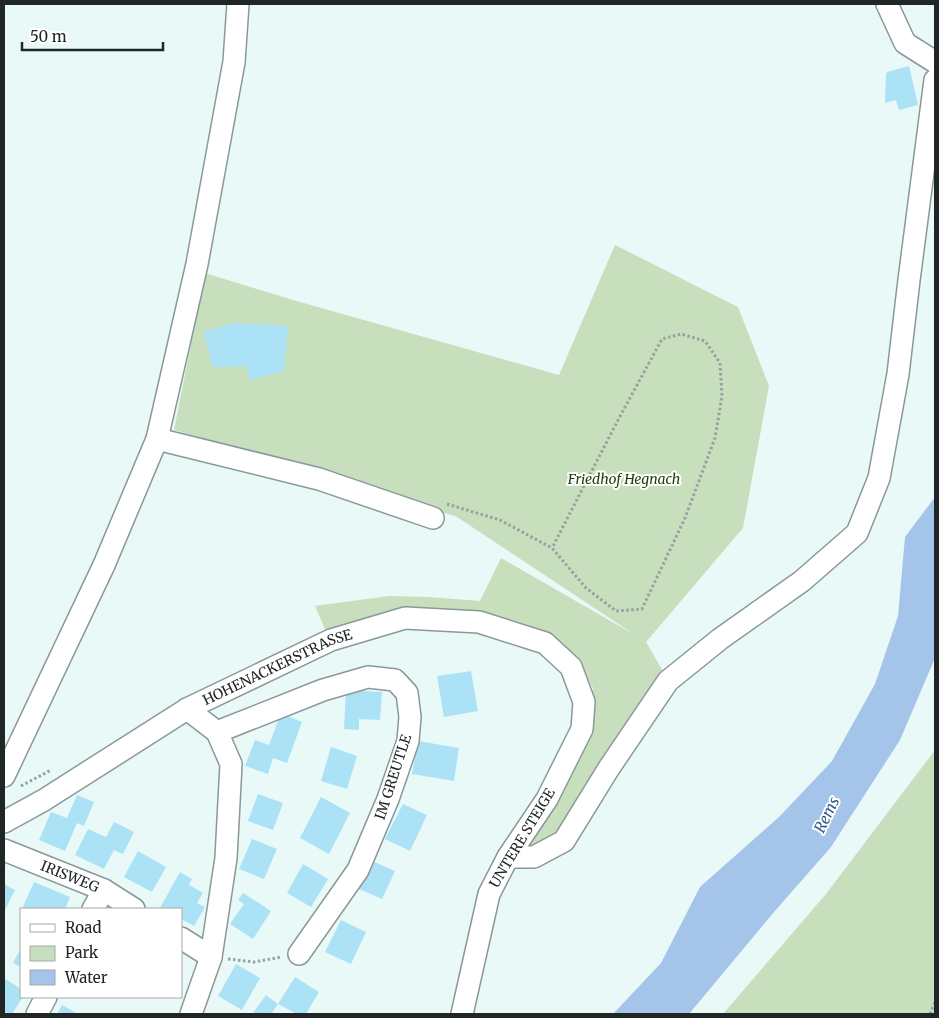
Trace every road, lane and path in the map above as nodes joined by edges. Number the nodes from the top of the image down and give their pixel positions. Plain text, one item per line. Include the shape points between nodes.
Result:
1 (238, 4) edge
2 (887, 4) edge
3 (935, 62) edge
4 (935, 80) edge
5 (157, 439) junction
6 (433, 518) joint
7 (552, 548) junction
8 (571, 667) joint
9 (187, 709) junction
10 (217, 732) junction
11 (4, 776) edge
12 (4, 822) edge
13 (4, 850) edge
14 (508, 857) junction
15 (104, 890) junction
16 (94, 908) edge
17 (132, 908) edge
18 (182, 939) edge
19 (299, 954) joint
20 (211, 957) junction
21 (45, 998) edge
22 (935, 1002) edge
23 (37, 1014) edge
24 (191, 1014) edge
25 (462, 1014) edge
26 (930, 1014) edge

1 - 5 street via 234,62 197,264
2 - 3 street via 905,43
4 - 14 street via 896,384 879,478 857,534 802,581 720,639 668,681 564,841 534,857
5 - 6 street via 319,479
5 - 11 street via 104,565
6 - 7 path via 438,502 500,520
7 - 7 path via 662,339 681,334 705,341 720,363 722,396 715,438 685,518 642,609 616,611 586,588
8 - 9 street, HOHENACKERSTRASSE via 546,643 479,622 405,618 331,640
8 - 14 street, UNTERE STEIGE via 584,702 582,729 547,799
9 - 10 street
9 - 12 street, HOHENACKERSTRASSE
10 - 19 street, IM GREUTLE via 323,690 368,677 395,680 408,693 408,741 388,799 358,870
10 - 20 street via 231,764 226,858
13 - 15 street, IRISWEG
14 - 25 street, UNTERE STEIGE via 489,894
15 - 16 street
15 - 17 street, IRISWEG
18 - 20 street
19 - 20 path via 254,962
20 - 24 street
21 - 23 street
22 - 26 path

